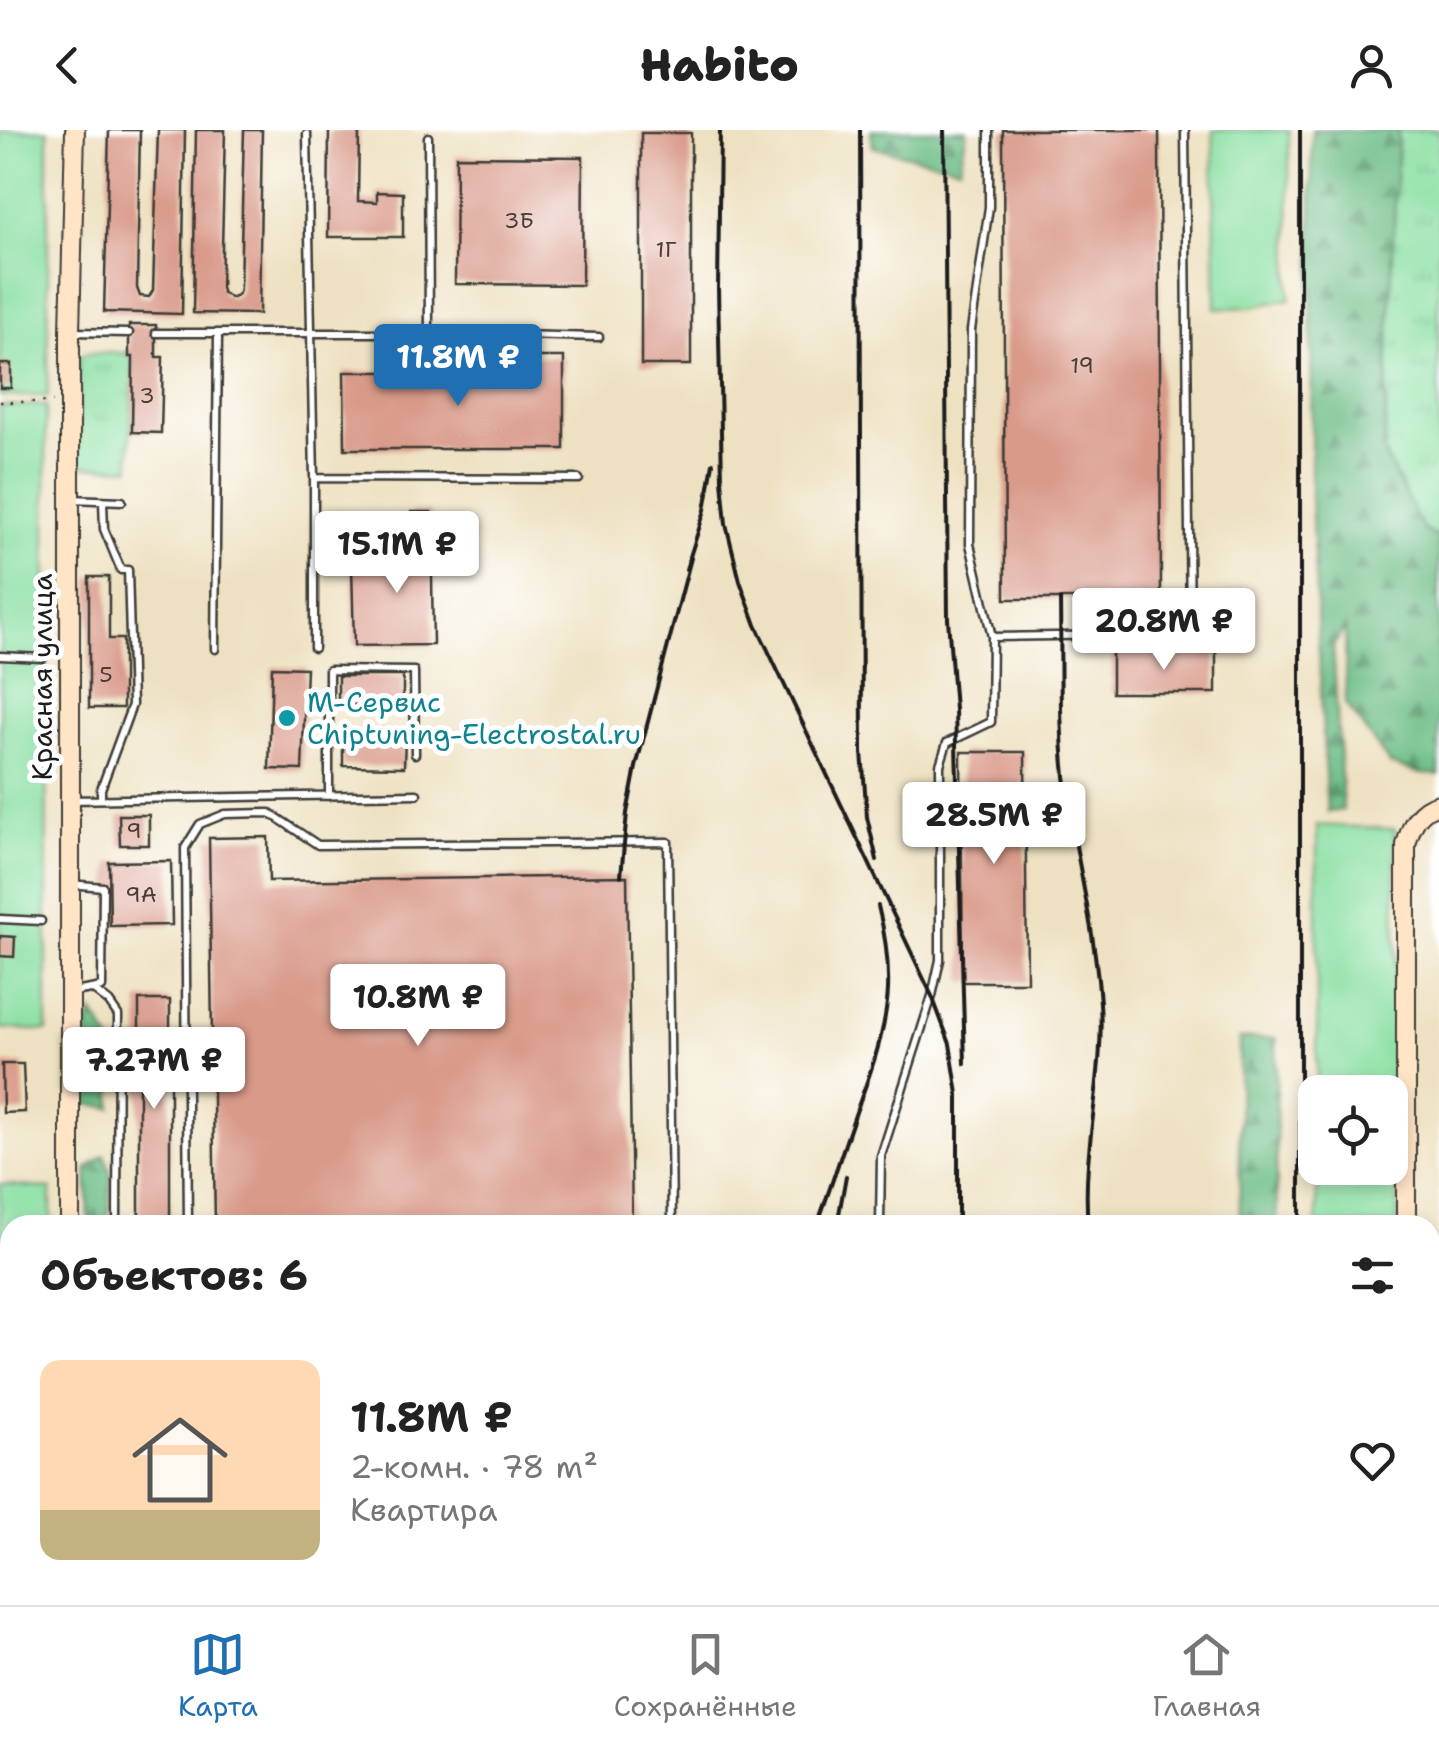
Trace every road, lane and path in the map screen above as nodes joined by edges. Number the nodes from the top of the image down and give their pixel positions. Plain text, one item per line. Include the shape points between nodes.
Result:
1 (75, 130) edge
2 (990, 130) edge
3 (1185, 130) edge
4 (307, 134) dead end
5 (428, 137) dead end
6 (70, 332) junction
7 (129, 333) dead end
8 (156, 333) dead end
9 (429, 333) junction
10 (218, 334) junction
11 (311, 334) junction
12 (599, 337) dead end
13 (0, 402) edge
14 (70, 402) junction
15 (314, 478) junction
16 (579, 479) dead end
17 (70, 499) junction
18 (103, 501) junction
19 (122, 501) dead end
20 (992, 637) junction
21 (314, 648) dead end
22 (215, 649) dead end
23 (0, 656) edge
24 (43, 658) dead end
25 (415, 754) dead end
26 (417, 794) dead end
27 (329, 796) junction
28 (101, 799) junction
29 (69, 800) junction
30 (1439, 804) edge
31 (69, 884) junction
32 (0, 919) edge
33 (41, 921) dead end
34 (92, 989) junction
35 (70, 993) junction
36 (70, 1215) edge
37 (117, 1215) edge
38 (188, 1215) edge
39 (672, 1215) edge
40 (880, 1215) edge
41 (1406, 1215) edge

1 - 6 main road, Красная улица
2 - 20 lane via 989,208 971,330 970,544
3 - 20 lane via 1190,634
4 - 11 lane
5 - 9 lane
6 - 7 lane
6 - 14 main road, Красная улица
8 - 10 lane
9 - 11 lane
9 - 12 lane
10 - 11 lane
10 - 22 lane
11 - 15 lane
13 - 14 path
14 - 17 main road, Красная улица
15 - 16 lane
15 - 21 lane
17 - 18 lane
17 - 29 main road, Красная улица
18 - 19 lane
18 - 28 lane via 104,530 121,570 128,570 132,705
20 - 40 lane via 992,722 946,742 940,764 940,960 881,1156
23 - 24 lane
25 - 27 lane via 414,671 329,670
26 - 27 lane
27 - 28 lane
28 - 29 lane
29 - 31 main road, Красная улица
30 - 41 main road via 1412,823 1406,845
31 - 34 lane via 103,886 102,987
31 - 35 main road, Красная улица
32 - 33 lane
34 - 35 lane
34 - 37 lane via 118,1016
35 - 36 main road, Красная улица
38 - 39 lane via 184,848 200,824 225,814 270,813 318,846 668,842

